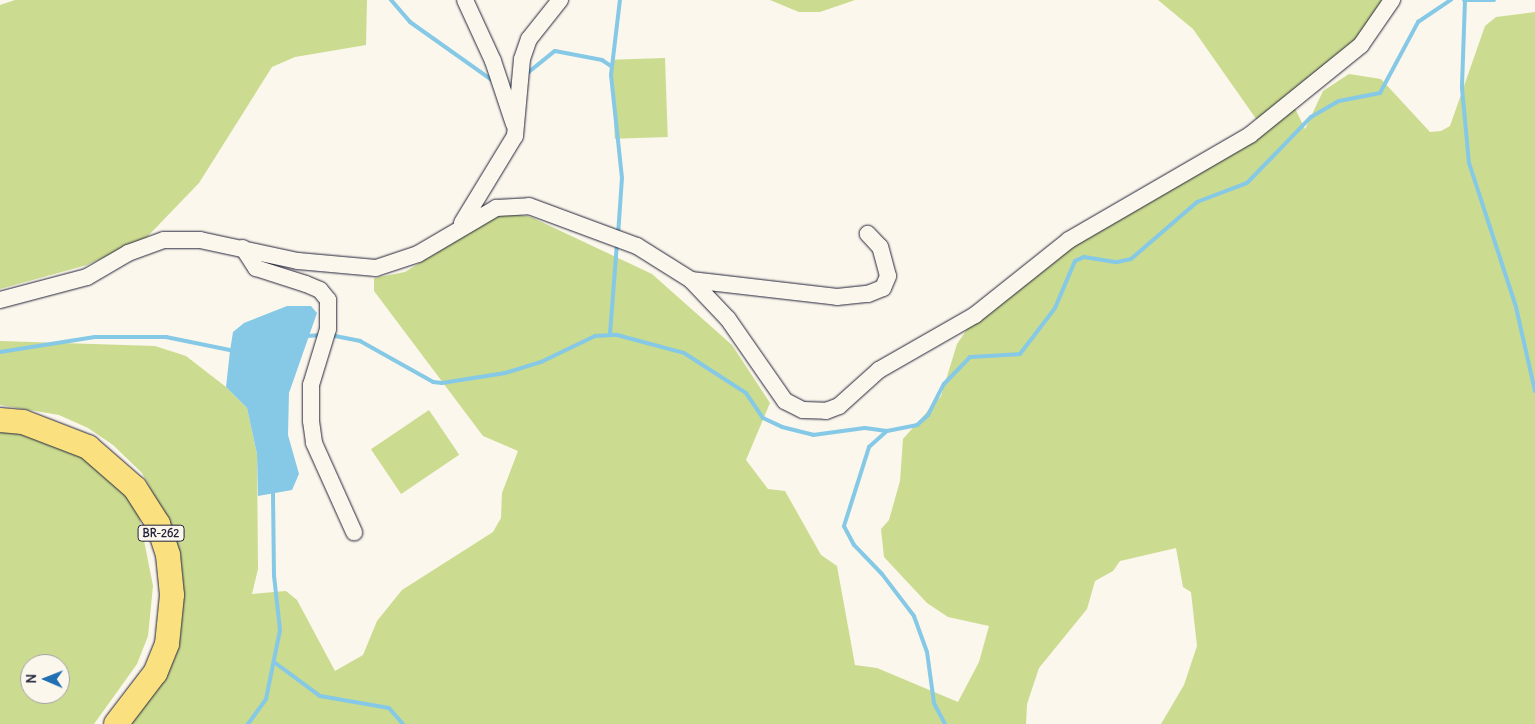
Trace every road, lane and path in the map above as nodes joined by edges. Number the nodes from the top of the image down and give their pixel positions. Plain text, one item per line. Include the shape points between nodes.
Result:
1 (465, 0) edge
2 (560, 0) edge
3 (1392, 0) edge
4 (515, 136) junction
5 (458, 229) junction
6 (868, 234) dead end
7 (242, 248) junction
8 (691, 280) junction
9 (0, 300) edge
10 (0, 420) edge
11 (354, 532) dead end
12 (116, 724) edge

1 - 4 street via 498,74
2 - 4 street via 529,39 522,59
3 - 8 street via 1360,45 1250,135 1069,240 975,315 878,370 839,406 810,412 785,401 728,319
4 - 5 street
5 - 7 street via 418,254 376,268 317,264
5 - 8 street via 496,208 529,206 637,246
6 - 8 street via 880,247 888,276 883,288 868,294 837,297
7 - 9 street via 200,240 164,240 128,253 88,276
7 - 11 street via 256,268 320,290 328,300 328,329 311,385 311,422 314,443
10 - 12 highway, BR-262 via 23,422 88,447 135,488 158,524 168,555 172,595 167,644 154,673

